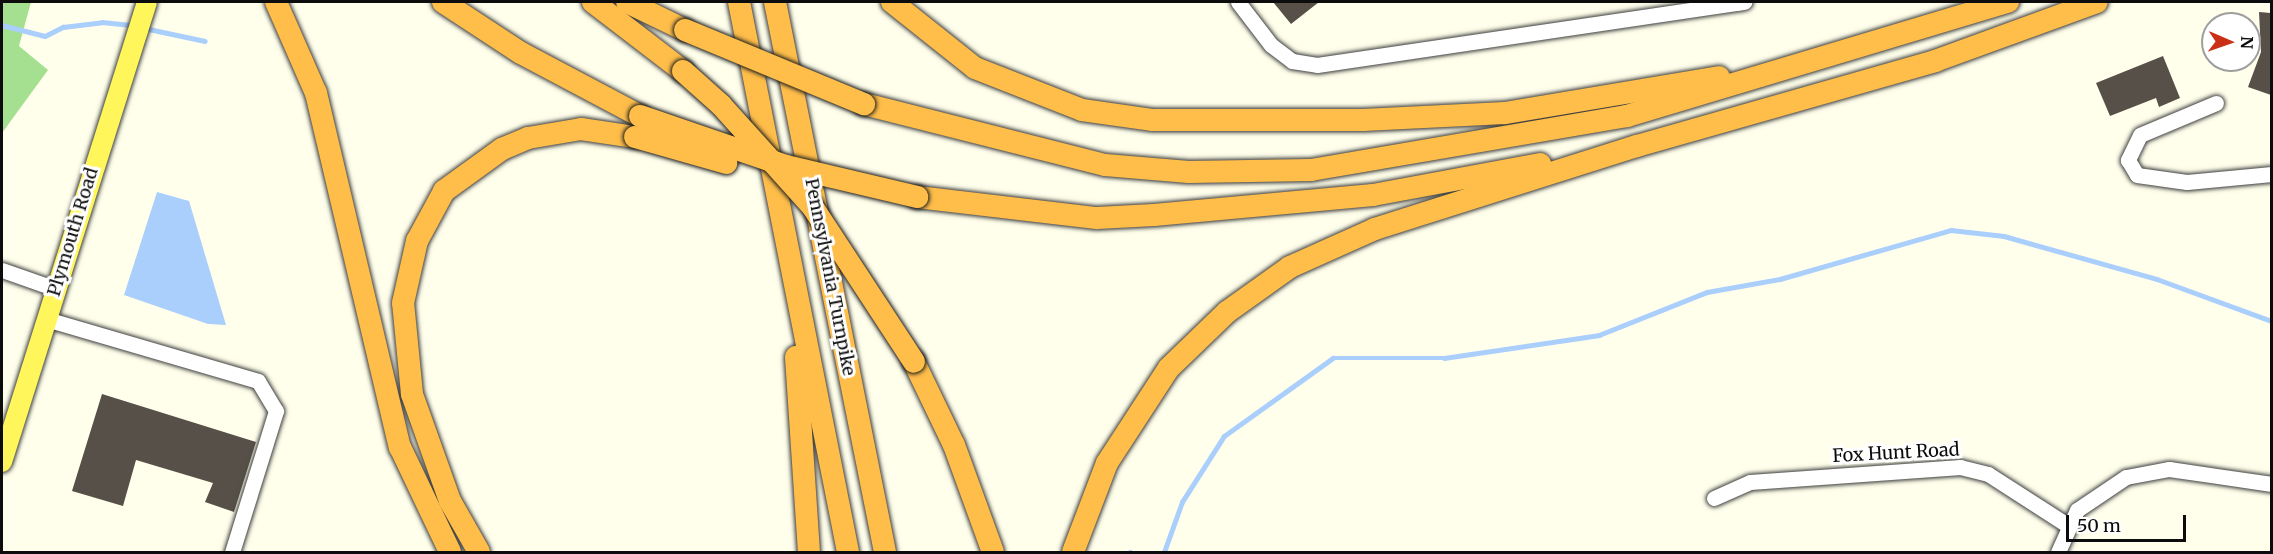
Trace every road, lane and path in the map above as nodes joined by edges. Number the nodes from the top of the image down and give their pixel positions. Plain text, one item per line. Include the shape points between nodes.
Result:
1 (276, 2) edge
2 (443, 2) edge
3 (592, 2) edge
4 (627, 2) edge
5 (647, 2) edge
6 (739, 2) edge
7 (775, 2) edge
8 (892, 2) edge
9 (1238, 2) edge
10 (1744, 2) edge
11 (2008, 2) edge
12 (2097, 2) edge
13 (144, 10) edge
14 (685, 30) junction
15 (1908, 35) junction
16 (2216, 103) dead end
17 (638, 127) junction
18 (1637, 146) junction
19 (2271, 174) edge
20 (790, 266) junction
21 (2, 270) edge
22 (56, 290) junction
23 (46, 320) junction
24 (2, 462) edge
25 (2271, 484) edge
26 (1714, 498) dead end
27 (2067, 525) junction
28 (232, 552) edge
29 (450, 552) edge
30 (479, 552) edge
31 (809, 552) edge
32 (848, 552) edge
33 (885, 552) edge
34 (993, 552) edge
35 (1073, 552) edge
36 (2058, 552) edge

1 - 29 highway via 315,93 400,447
2 - 17 highway
3 - 34 highway, bridge via 722,105 812,206 914,362 954,445
4 - 14 highway
5 - 14 highway
6 - 20 highway, Pennsylvania Turnpike
7 - 33 highway, Pennsylvania Turnpike
8 - 15 highway via 975,68 1028,92 1082,111 1224,123 1505,113 1663,88
9 - 10 street via 1271,45 1292,61 1317,65
11 - 15 highway
12 - 18 highway via 1935,61
13 - 22 main road, Plymouth Road
14 - 15 highway, bridge via 864,104 1105,165 1189,172 1311,170 1627,117
16 - 19 street via 2140,135 2128,160 2137,175 2187,182
17 - 18 highway, bridge via 788,180 1085,217 1154,215 1373,195
17 - 30 highway via 581,129 528,138 502,149 444,191 417,241 403,303 412,394 450,501
18 - 35 highway via 1375,229 1260,286 1183,352 1143,404 1097,484
20 - 31 highway
20 - 32 highway, Pennsylvania Turnpike
21 - 22 street
22 - 23 main road, Plymouth Road
23 - 24 main road, Plymouth Road
23 - 28 street via 258,381 276,411
25 - 27 street via 2148,470 2107,486
26 - 27 street, Fox Hunt Road via 1750,482 1960,467 1994,477
27 - 36 street

